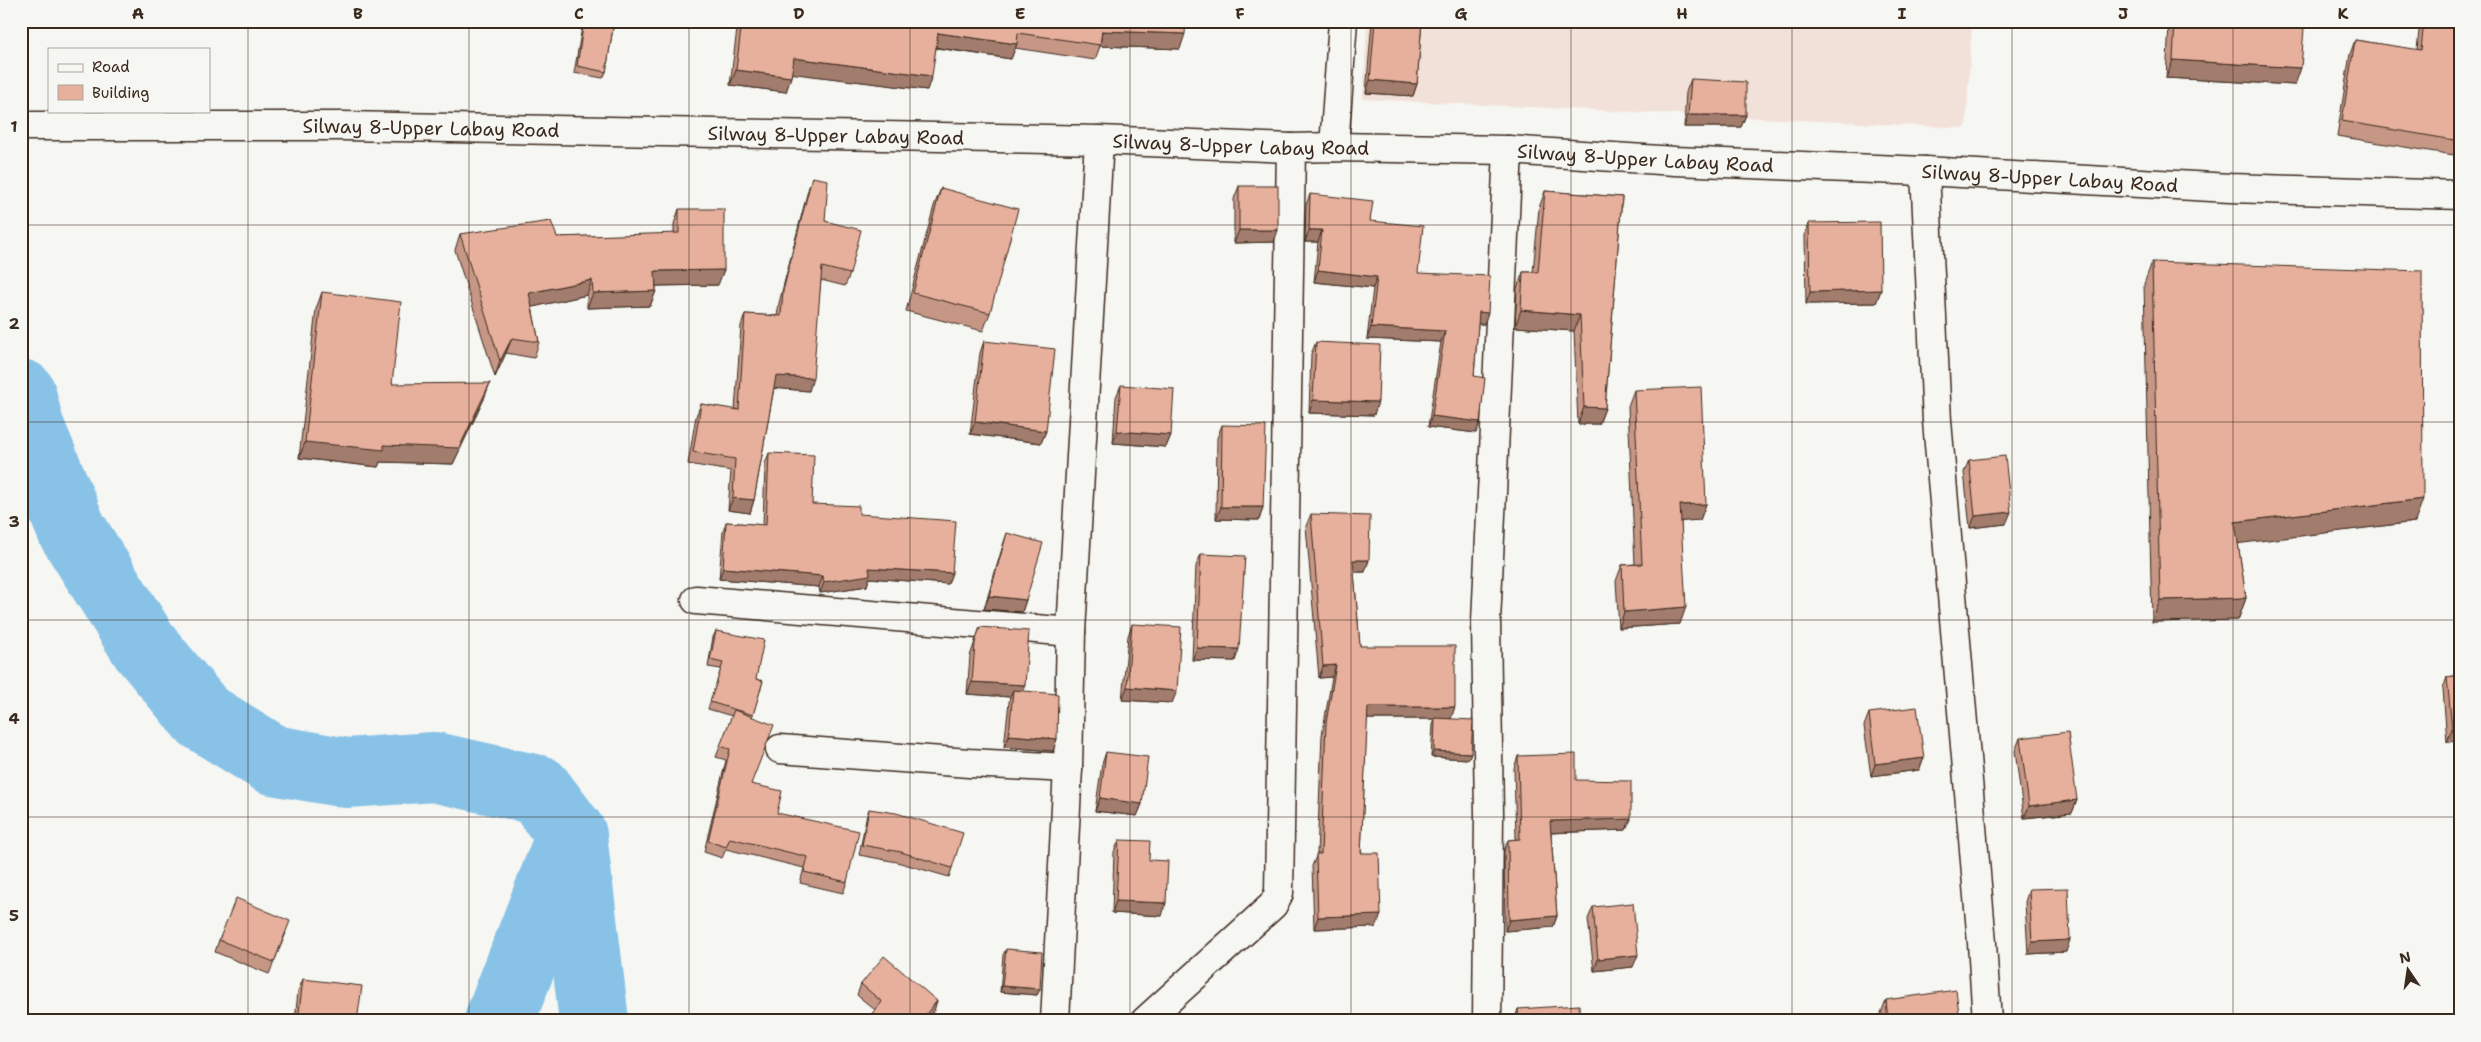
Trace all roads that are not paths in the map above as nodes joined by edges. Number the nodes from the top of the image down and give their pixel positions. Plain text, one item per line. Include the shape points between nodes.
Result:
1 (1343, 21) edge
2 (21, 126) edge
3 (1099, 140) junction
4 (1334, 147) junction
5 (1291, 148) junction
6 (1508, 150) junction
7 (1925, 171) junction
8 (2460, 195) edge
9 (696, 600) dead end
10 (1071, 632) junction
11 (780, 749) dead end
12 (1068, 768) junction
13 (1055, 1021) edge
14 (1145, 1021) edge
15 (1487, 1021) edge
16 (1987, 1021) edge

1 - 4 street
2 - 3 street, Silway 8-Upper Labay Road via 342,126
3 - 5 street, Silway 8-Upper Labay Road
3 - 10 street
4 - 5 street, Silway 8-Upper Labay Road
4 - 6 street, Silway 8-Upper Labay Road
5 - 14 street via 1279,892 1272,905
6 - 7 street, Silway 8-Upper Labay Road via 1675,161
6 - 15 street via 1486,622 1489,814
7 - 8 street, Silway 8-Upper Labay Road via 2230,188
7 - 16 street via 1937,421
9 - 10 street
10 - 12 street
11 - 12 street
12 - 13 street

